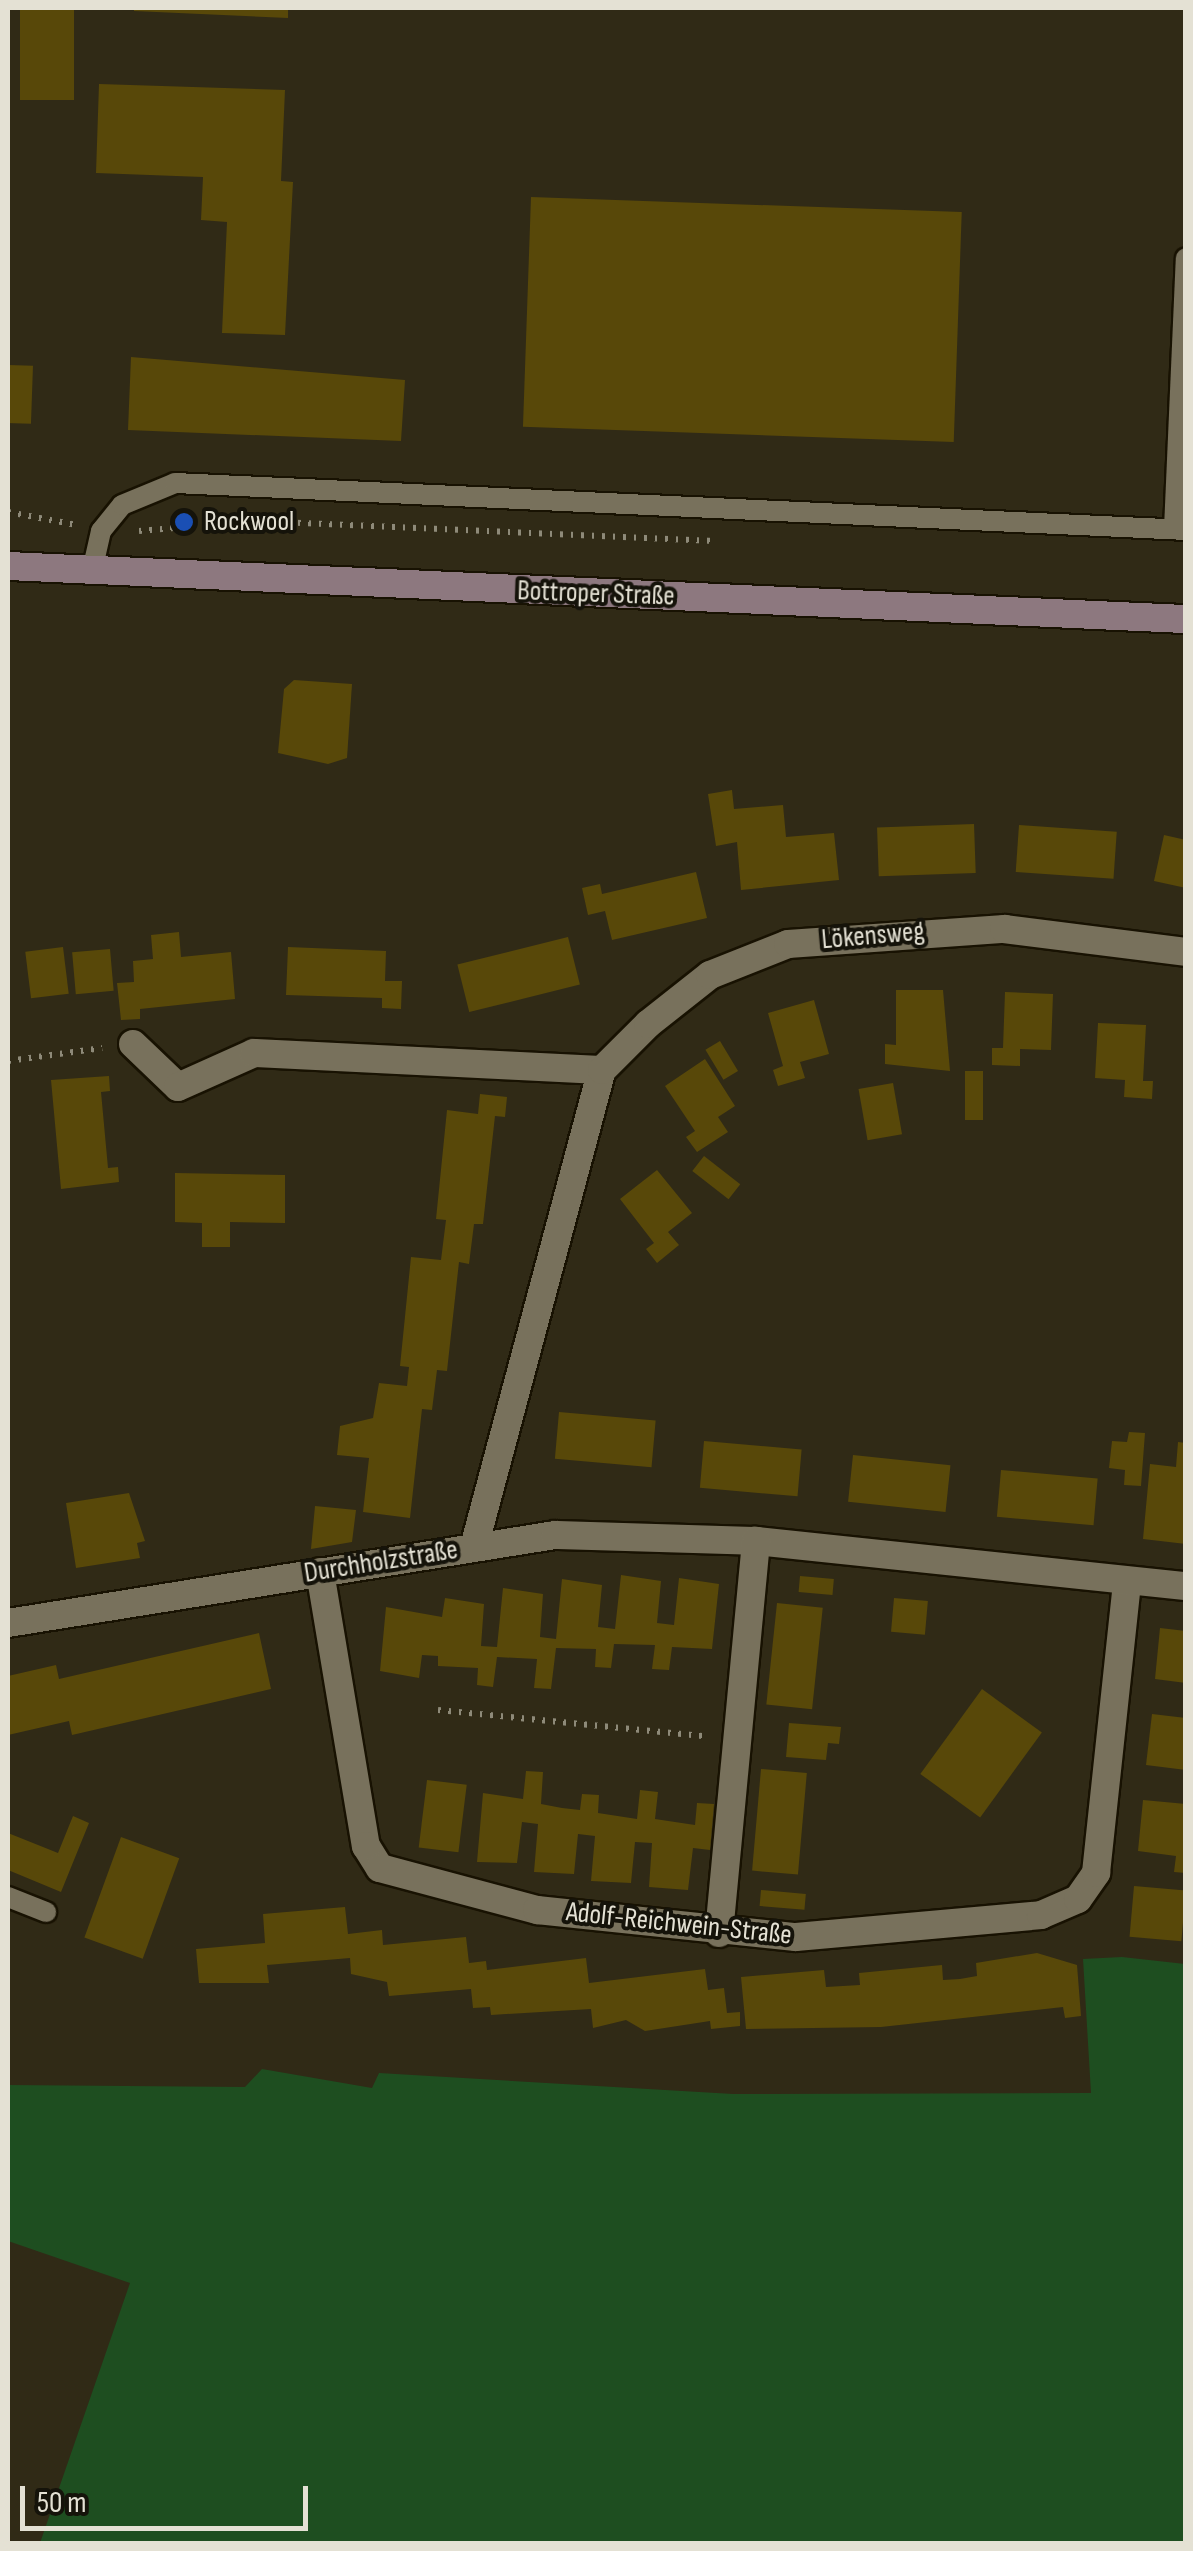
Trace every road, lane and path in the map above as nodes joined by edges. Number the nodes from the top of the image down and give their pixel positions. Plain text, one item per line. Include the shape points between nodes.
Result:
1 (1186, 258) edge
2 (8, 512) edge
3 (1180, 530) edge
4 (101, 531) junction
5 (735, 542) dead end
6 (8, 566) edge
7 (92, 571) junction
8 (1186, 619) edge
9 (1186, 952) edge
10 (133, 1044) joint
11 (8, 1061) edge
12 (602, 1070) junction
13 (756, 1542) junction
14 (474, 1547) junction
15 (320, 1572) junction
16 (1127, 1581) junction
17 (1186, 1586) edge
18 (8, 1623) edge
19 (438, 1710) dead end
20 (738, 1739) junction
21 (8, 1898) edge
22 (46, 1912) dead end
23 (719, 1932) junction

1 - 3 lane
2 - 4 path
3 - 4 lane via 175,483 148,487
4 - 5 path via 216,531 256,521
4 - 7 lane
6 - 7 main road, Bottroper Straße
7 - 8 main road, Bottroper Straße
9 - 12 street, Lökensweg via 1004,929 788,944 710,975
10 - 11 path
10 - 12 street via 178,1087 254,1053
12 - 14 street
13 - 14 street, Durchholzstraße via 555,1535
13 - 16 street, Durchholzstraße
13 - 20 street
14 - 15 street, Durchholzstraße
15 - 18 street, Durchholzstraße
15 - 23 street, Adolf-Reichwein-Straße via 366,1846 380,1868 537,1910
16 - 17 street, Durchholzstraße
16 - 23 street, Adolf-Reichwein-Straße via 1096,1873 1078,1899 1022,1917 796,1937
19 - 20 path
20 - 23 street
21 - 22 lane

